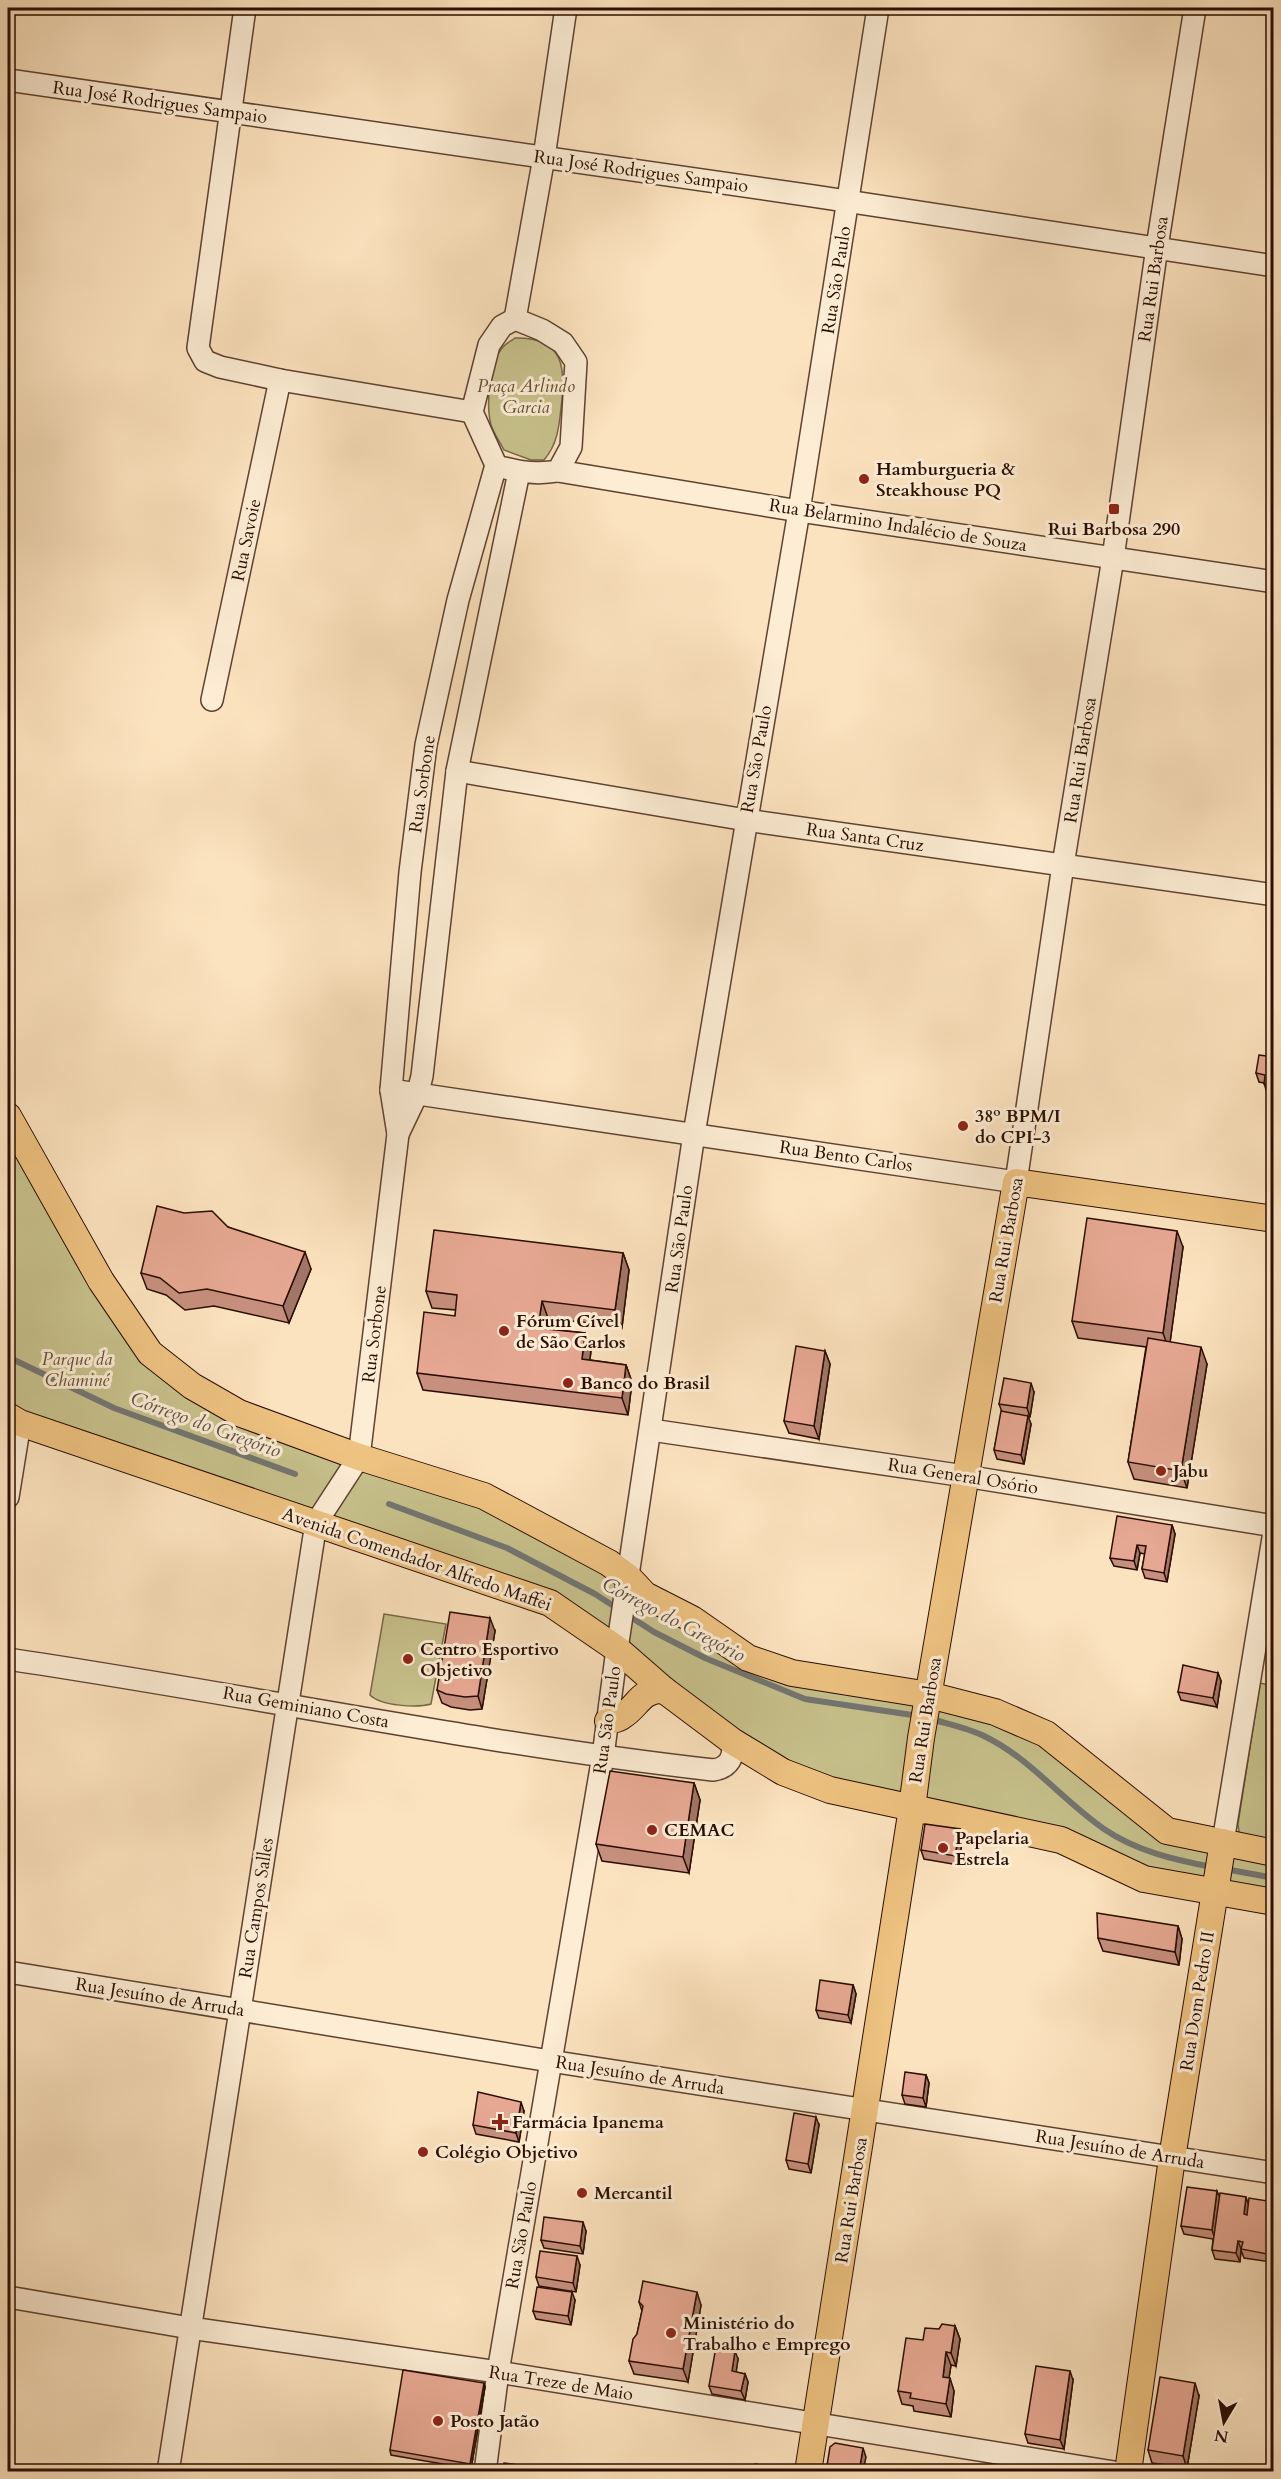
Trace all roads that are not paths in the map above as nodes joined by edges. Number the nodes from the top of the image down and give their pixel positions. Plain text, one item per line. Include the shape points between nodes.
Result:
1 (244, 8) edge
2 (566, 8) edge
3 (878, 8) edge
4 (1194, 8) edge
5 (8, 80) edge
6 (228, 113) junction
7 (544, 157) junction
8 (849, 201) junction
9 (1157, 247) junction
10 (1274, 266) edge
11 (515, 319) junction
12 (280, 380) junction
13 (472, 412) junction
14 (496, 465) junction
15 (558, 471) junction
16 (519, 472) junction
17 (799, 511) junction
18 (1113, 558) junction
19 (1274, 582) edge
20 (458, 600) junction
21 (493, 606) junction
22 (212, 700) dead end
23 (457, 771) junction
24 (746, 820) junction
25 (1063, 865) junction
26 (1274, 894) edge
27 (391, 1090) junction
28 (418, 1092) junction
29 (8, 1116) edge
30 (398, 1134) junction
31 (694, 1134) junction
32 (1016, 1182) junction
33 (1274, 1219) edge
34 (14, 1420) edge
35 (651, 1430) junction
36 (359, 1457) junction
37 (965, 1476) junction
38 (8, 1497) edge
39 (316, 1523) junction
40 (1274, 1526) edge
41 (1274, 1532) edge
42 (628, 1582) junction
43 (619, 1640) junction
44 (8, 1659) edge
45 (664, 1690) junction
46 (929, 1698) junction
47 (287, 1704) junction
48 (608, 1721) junction
49 (732, 1742) junction
50 (603, 1756) junction
51 (912, 1809) junction
52 (1222, 1848) junction
53 (1274, 1853) edge
54 (1217, 1887) junction
55 (1274, 1902) edge
56 (8, 1972) edge
57 (241, 2010) junction
58 (550, 2061) junction
59 (866, 2109) junction
60 (1172, 2158) junction
61 (1274, 2172) edge
62 (8, 2297) edge
63 (190, 2328) junction
64 (498, 2372) junction
65 (816, 2424) junction
66 (168, 2472) edge
67 (485, 2472) edge
68 (808, 2472) edge
69 (1114, 2472) edge
70 (1128, 2472) edge

1 - 6 street
2 - 7 street
3 - 8 street, Rua São Paulo
4 - 9 street, Rua Rui Barbosa
5 - 6 street, Rua José Rodrigues Sampaio
6 - 7 street, Rua José Rodrigues Sampaio
6 - 12 street via 198,348 206,361 220,367
7 - 8 street, Rua José Rodrigues Sampaio
7 - 11 street
8 - 9 street, Rua José Rodrigues Sampaio
8 - 17 street, Rua São Paulo
9 - 10 street, Rua José Rodrigues Sampaio
9 - 18 street, Rua Rui Barbosa
11 - 13 street via 502,326 489,345
11 - 15 street via 563,344 576,362 571,447
12 - 13 street
12 - 22 street, Rua Savoie
13 - 14 street
14 - 16 street
14 - 20 street, Rua Sorbone
15 - 16 street
15 - 17 street, Rua Belarmino Indalécio de Souza
16 - 21 street, Rua Sorbone
17 - 18 street, Rua Belarmino Indalécio de Souza
17 - 24 street, Rua São Paulo
18 - 19 street, Rua Belarmino Indalécio de Souza
18 - 25 street, Rua Rui Barbosa
20 - 21 street
20 - 27 street, Rua Sorbone via 426,745 410,872
21 - 23 street, Rua Sorbone
23 - 24 street, Rua Santa Cruz
23 - 28 street, Rua Sorbone
24 - 25 street, Rua Santa Cruz
24 - 31 street, Rua São Paulo
25 - 26 street, Rua Santa Cruz
25 - 32 street, Rua Rui Barbosa
27 - 28 street, Rua Bento Carlos
27 - 30 street, Rua Sorbone
28 - 30 street, Rua Sorbone
28 - 31 street, Rua Bento Carlos
29 - 36 main road via 101,1281 150,1353 192,1386 239,1413
30 - 36 street, Rua Sorbone
31 - 32 street, Rua Bento Carlos
31 - 35 street, Rua São Paulo
32 - 33 main road, Rua Bento Carlos
32 - 37 main road, Rua Rui Barbosa
34 - 38 street
34 - 39 main road, Avenida Comendador Alfredo Maffei
35 - 37 street, Rua General Osório
35 - 42 street, Rua São Paulo
36 - 39 street, Rua Sorbone
36 - 42 main road via 484,1496 609,1563
37 - 40 street, Rua General Osório
37 - 46 main road, Rua Rui Barbosa
39 - 43 main road, Avenida Comendador Alfredo Maffei via 550,1603
39 - 47 street, Rua Campos Salles
41 - 52 street, Rua Dom Pedro II
42 - 43 street, Rua São Paulo
42 - 46 main road via 748,1658 792,1673
43 - 45 main road, Avenida Comendador Alfredo Maffei
43 - 48 street, Rua São Paulo
44 - 47 street, Rua Geminiano Costa
45 - 48 main road via 655,1689 636,1701 623,1716
45 - 49 main road, Avenida Comendador Alfredo Maffei
46 - 51 main road, Rua Rui Barbosa
46 - 52 main road via 995,1712 1046,1734 1167,1831
47 - 50 street, Rua Geminiano Costa
47 - 57 street, Rua Campos Salles
48 - 50 street, Rua São Paulo
49 - 50 street, Rua Geminiano Costa via 734,1751 728,1764 713,1770
49 - 51 main road, Avenida Comendador Alfredo Maffei via 783,1772 830,1790
50 - 58 street, Rua São Paulo
51 - 54 main road, Avenida Comendador Alfredo Maffei via 1061,1840 1144,1879
51 - 59 main road, Rua Rui Barbosa
52 - 53 main road
52 - 54 main road, Rua Dom Pedro II
54 - 55 main road, Avenida Comendador Alfredo Maffei
54 - 60 main road, Rua Dom Pedro II
56 - 57 street, Rua Jesuíno de Arruda
57 - 58 street, Rua Jesuíno de Arruda
57 - 63 street, Rua Campos Salles
58 - 59 street, Rua Jesuíno de Arruda
58 - 64 street, Rua São Paulo
59 - 60 street, Rua Jesuíno de Arruda
59 - 65 main road, Rua Rui Barbosa
60 - 61 street, Rua Jesuíno de Arruda
60 - 70 main road, Rua Dom Pedro II
62 - 63 street, Rua Treze de Maio
63 - 64 street, Rua Treze de Maio
63 - 66 street, Rua Campos Salles
64 - 65 street, Rua Treze de Maio
64 - 67 street, Rua São Paulo
65 - 68 main road, Rua Rui Barbosa
65 - 69 street, Rua Treze de Maio

